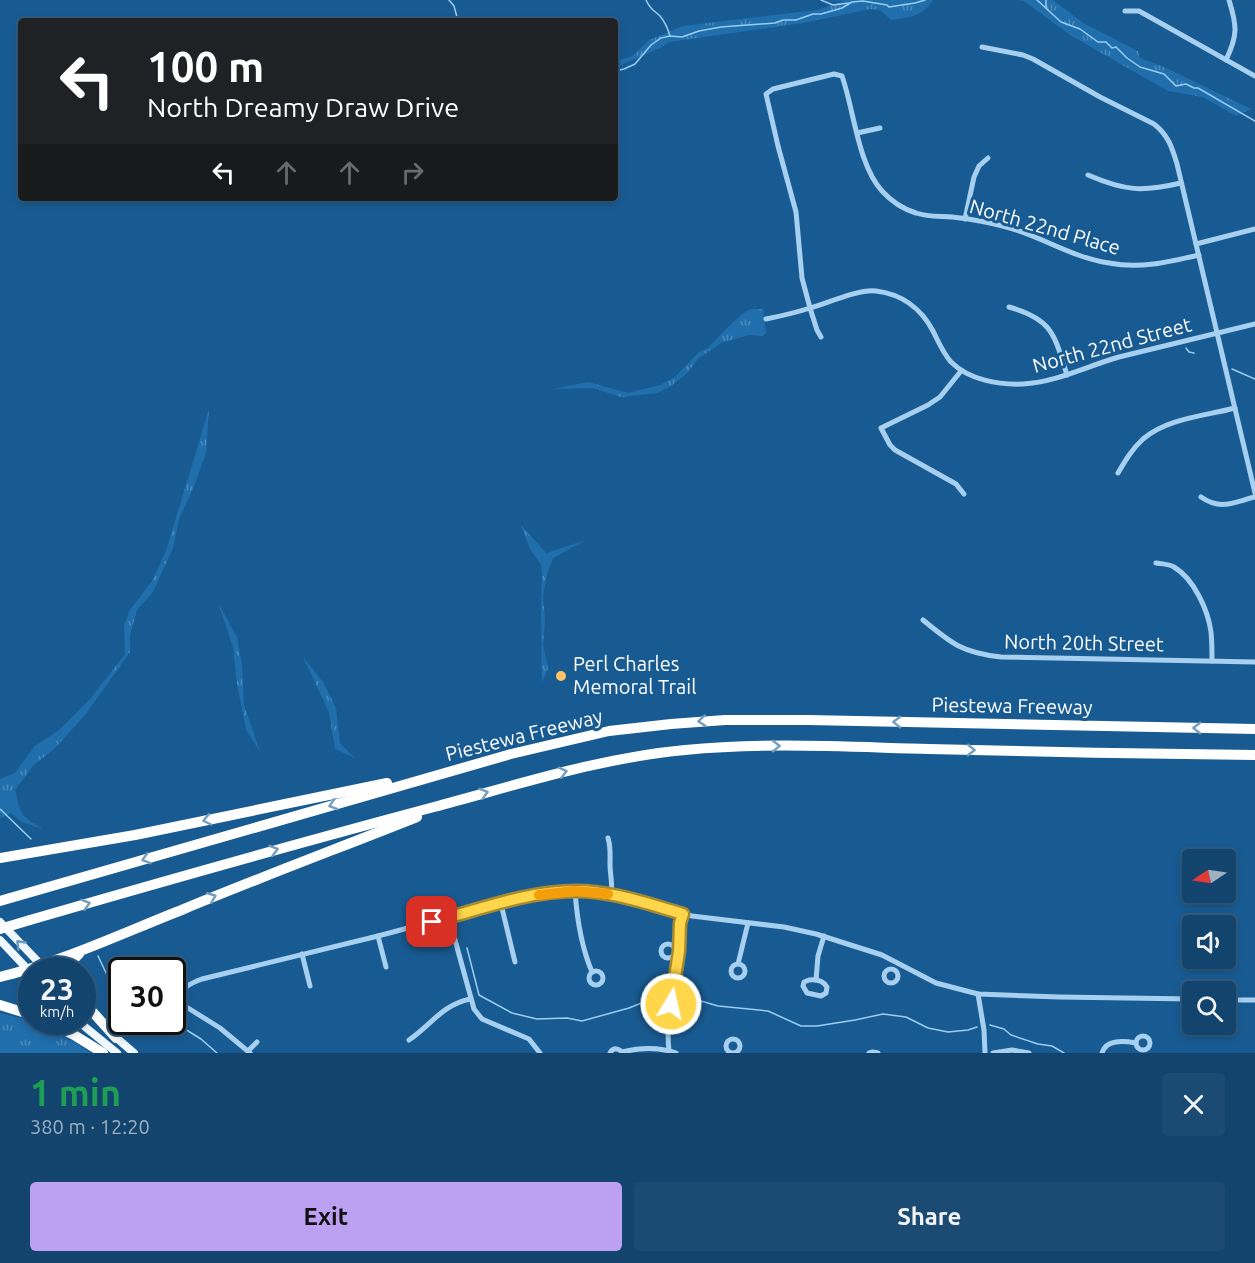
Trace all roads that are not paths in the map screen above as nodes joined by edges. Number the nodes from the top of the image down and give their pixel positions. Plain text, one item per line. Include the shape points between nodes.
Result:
1 (1229, 0) edge
2 (1125, 11) dead end
3 (982, 47) dead end
4 (1226, 60) junction
5 (1255, 76) edge
6 (880, 128) dead end
7 (857, 133) junction
8 (988, 158) dead end
9 (1088, 175) dead end
10 (1181, 183) junction
11 (965, 219) junction
12 (1255, 228) edge
13 (1196, 243) junction
14 (1199, 255) junction
15 (1009, 307) dead end
16 (810, 308) junction
17 (766, 320) dead end
18 (1255, 324) edge
19 (1217, 333) junction
20 (821, 337) dead end
21 (961, 371) junction
22 (1066, 375) junction
23 (1235, 408) junction
24 (1251, 458) edge
25 (1118, 473) dead end
26 (964, 494) dead end
27 (1255, 495) edge
28 (1201, 497) dead end
29 (1156, 564) dead end
30 (923, 620) dead end
31 (1212, 661) junction
32 (1255, 662) edge
33 (1255, 729) edge
34 (1255, 755) edge
35 (450, 771) junction
36 (462, 799) junction
37 (608, 838) dead end
38 (0, 858) edge
39 (575, 891) junction
40 (611, 895) junction
41 (4, 900) edge
42 (501, 904) junction
43 (683, 914) junction
44 (449, 918) junction
45 (0, 922) edge
46 (748, 923) junction
47 (0, 928) edge
48 (378, 936) junction
49 (824, 936) junction
50 (0, 940) edge
51 (99, 943) junction
52 (302, 954) junction
53 (33, 957) edge
54 (68, 957) edge
55 (75, 957) edge
56 (18, 960) edge
57 (515, 962) dead end
58 (738, 964) dead end
59 (898, 964) junction
60 (386, 967) dead end
61 (894, 970) dead end
62 (592, 972) dead end
63 (18, 974) edge
64 (0, 976) edge
65 (816, 980) dead end
66 (310, 986) dead end
67 (978, 994) junction
68 (470, 999) junction
69 (1182, 999) edge
70 (1236, 1000) edge
71 (1255, 1000) edge
72 (0, 1005) edge
73 (18, 1011) edge
74 (96, 1016) edge
75 (96, 1020) edge
76 (74, 1035) edge
77 (96, 1035) edge
78 (116, 1038) junction
79 (409, 1041) dead end
80 (256, 1042) dead end
81 (1136, 1043) dead end
82 (249, 1052) edge
83 (673, 1052) edge
84 (103, 1053) edge
85 (117, 1053) edge
86 (134, 1053) edge
87 (540, 1053) edge
88 (610, 1053) edge
89 (622, 1053) edge
90 (869, 1053) edge
91 (878, 1053) edge
92 (985, 1053) edge
93 (993, 1053) edge
94 (1029, 1053) edge
95 (1102, 1053) edge

1 - 4 street via 1236,30
2 - 4 street via 1139,11
3 - 10 street via 1033,59 1154,124 1169,140
4 - 5 street
6 - 7 street
7 - 11 street, North 22nd Place via 872,178 893,201 922,214
7 - 16 street, North 22nd Place via 842,76 834,74 772,89 766,94 796,212 802,278
8 - 11 street via 974,177
9 - 10 street via 1134,189
10 - 13 street
11 - 14 street, North 22nd Place via 1011,228 1109,264 1147,265
12 - 13 street
13 - 14 street
14 - 19 street
15 - 22 street via 1046,324
16 - 17 street
16 - 20 street
16 - 21 street via 853,294 873,291 894,295 927,320 945,354
18 - 19 street, North 22nd Street
19 - 22 street, North 22nd Street via 1119,357
19 - 23 street
21 - 22 street, North 22nd Street via 983,380 1022,384
21 - 26 street via 940,397 881,428 895,450 956,484
23 - 24 street
23 - 25 street via 1163,427 1132,450
24 - 27 street
27 - 28 street via 1220,505
29 - 31 street via 1174,567 1198,594 1211,632
30 - 31 street, North 20th Street via 948,640 987,656
31 - 32 street, North 20th Street
33 -> 35 highway, Piestewa Freeway via 725,720 609,731
36 -> 34 highway via 615,759 723,747
35 -> 38 highway via 135,835
35 -> 41 highway, Piestewa Freeway
47 -> 36 highway, bridge
51 -> 36 highway
37 - 40 street
39 - 40 street
39 - 42 street
39 - 62 street via 584,952
40 - 43 street
42 - 44 street
42 - 57 street
43 - 46 street
43 - 83 street via 671,1004 669,1032
44 - 48 street
44 - 68 street
53 -> 45 main road
46 - 49 street
46 - 58 street
48 - 52 street
48 - 60 street
49 - 59 street
49 - 65 street
50 - 56 main road
51 - 54 highway
51 - 55 highway
52 - 66 street
52 - 82 street via 202,979 187,986 176,999
59 - 61 street
59 - 67 street via 936,983
63 - 64 highway
67 - 69 street
67 - 92 street
68 - 79 street via 448,1006
68 - 87 street via 482,1019 529,1039
70 - 71 street
72 - 73 highway
74 - 78 highway
75 - 78 main road
76 - 84 highway
77 - 85 main road
78 - 86 main road
80 - 82 street
81 - 95 street via 1112,1042
83 - 89 street via 645,1049
88 - 89 street via 616,1048
90 - 91 street
93 - 94 street

